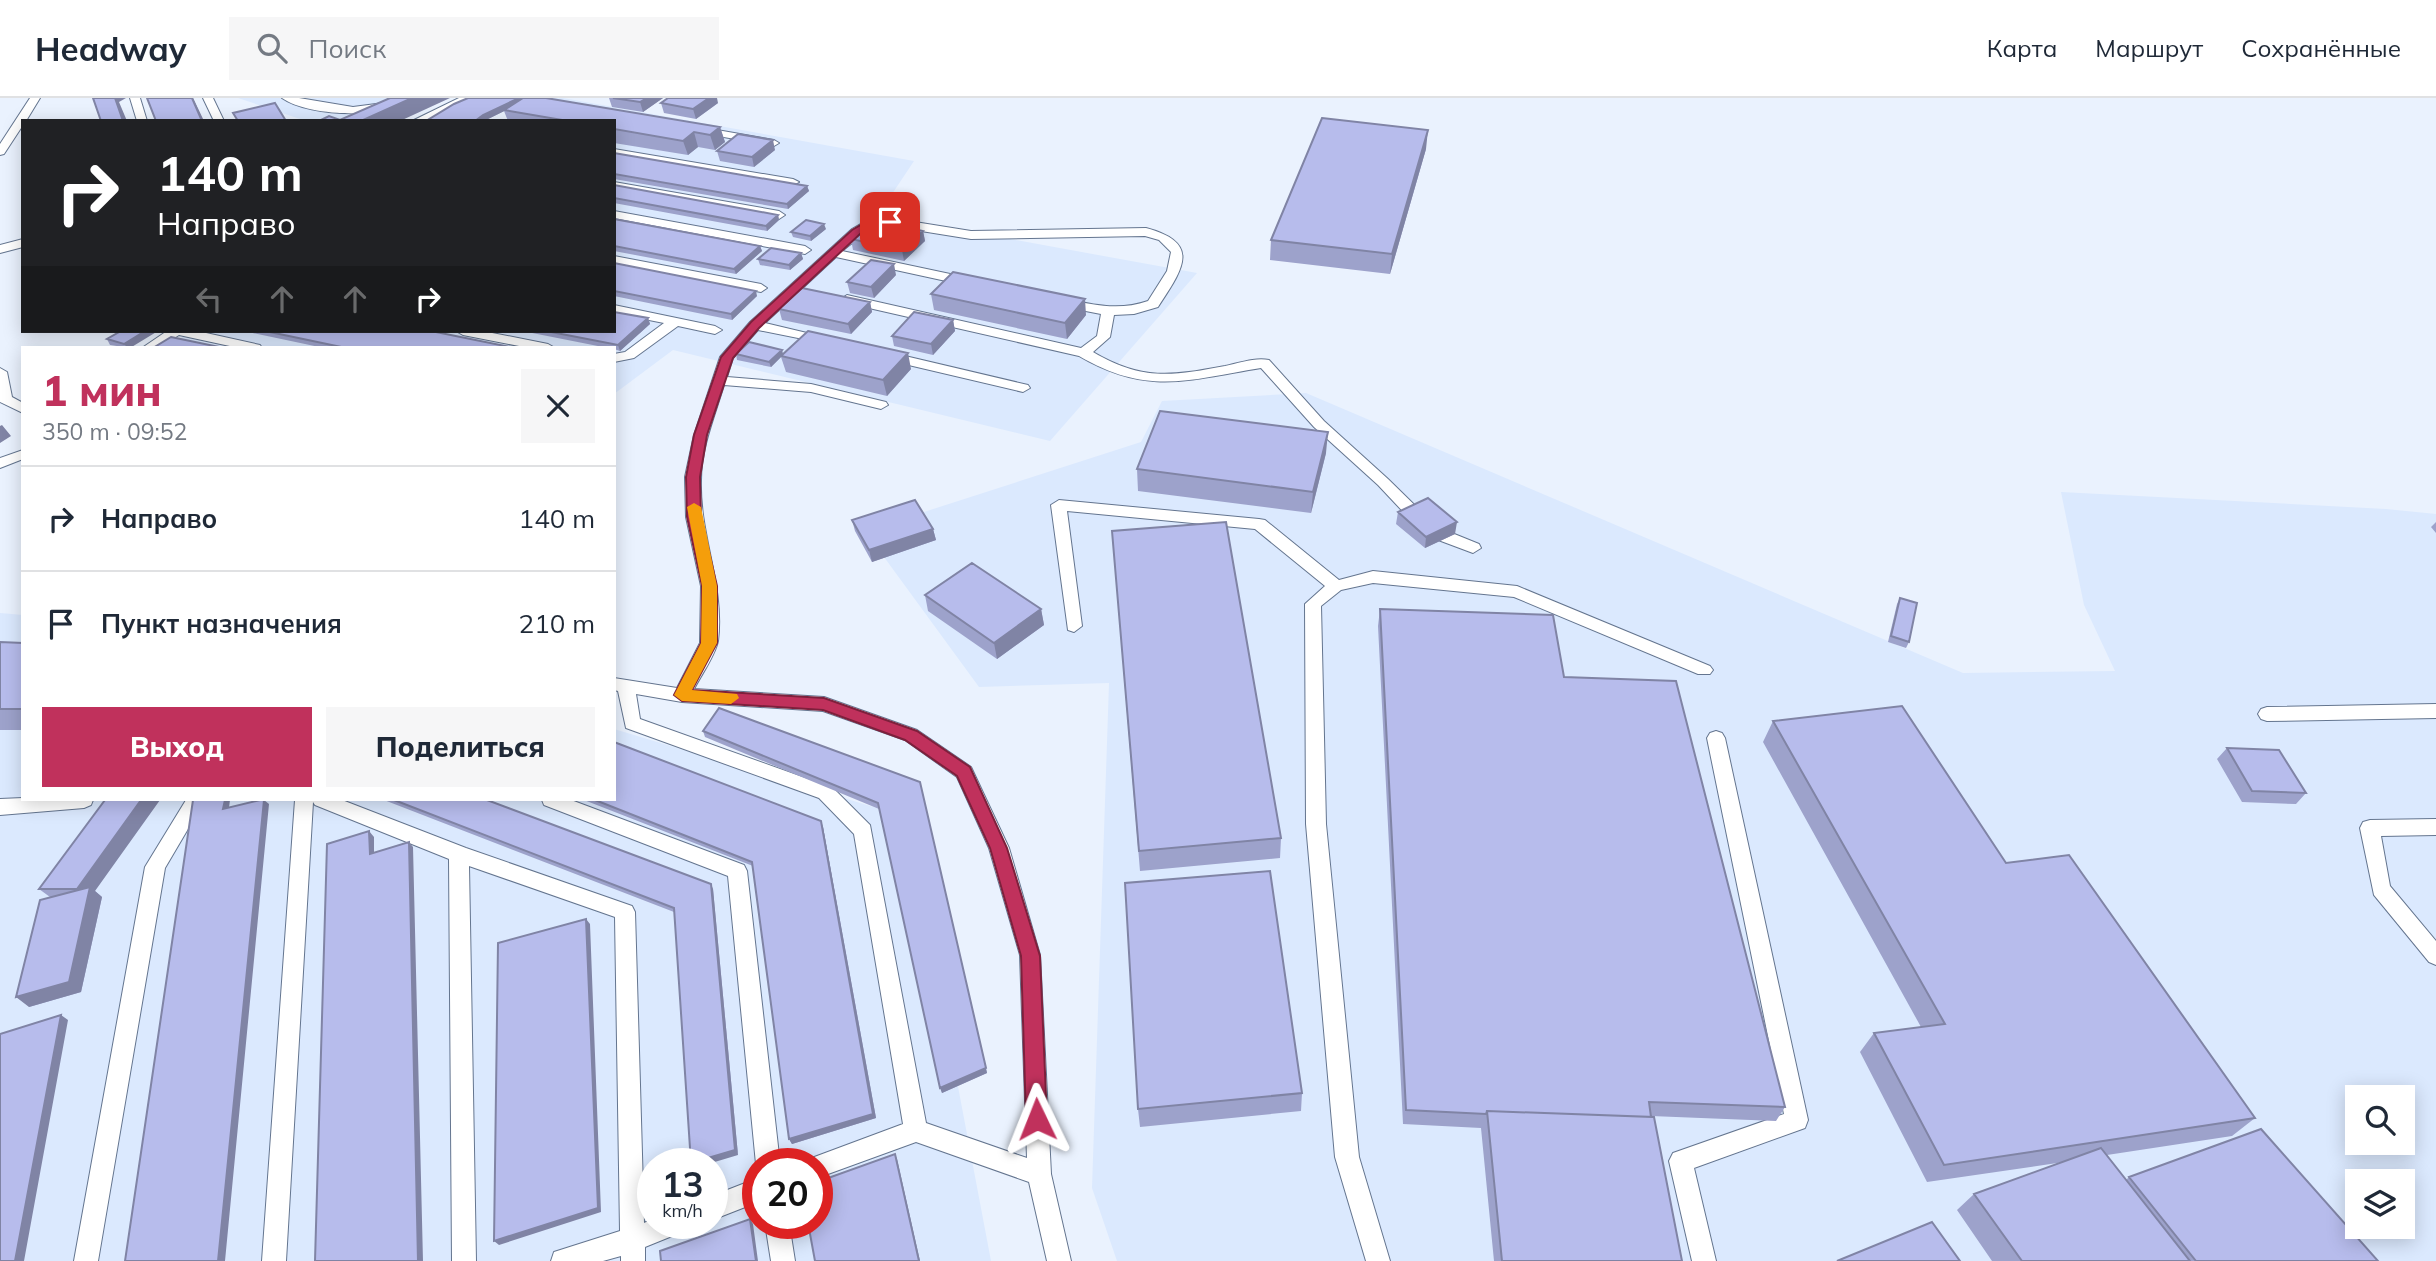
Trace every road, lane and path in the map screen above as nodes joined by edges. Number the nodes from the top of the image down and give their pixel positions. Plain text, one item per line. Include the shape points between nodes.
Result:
1 (34, 98) edge
2 (135, 98) edge
3 (208, 98) edge
4 (287, 98) edge
5 (417, 98) edge
6 (467, 98) edge
7 (141, 119) edge
8 (218, 119) edge
9 (421, 119) edge
10 (682, 127) edge
11 (774, 144) dead end
12 (0, 152) edge
13 (616, 152) edge
14 (793, 182) edge
15 (616, 184) edge
16 (616, 214) edge
17 (779, 215) edge
18 (21, 244) edge
19 (0, 249) edge
20 (805, 250) dead end
21 (833, 253) junction
22 (616, 260) edge
23 (977, 284) edge
24 (761, 288) dead end
25 (835, 296) edge
26 (1056, 300) edge
27 (616, 309) edge
28 (1108, 312) junction
29 (675, 322) junction
30 (755, 325) junction
31 (715, 330) dead end
32 (175, 333) edge
33 (187, 333) edge
34 (473, 333) edge
35 (835, 344) edge
36 (152, 346) edge
37 (246, 346) edge
38 (538, 346) edge
39 (876, 353) edge
40 (1084, 353) junction
41 (616, 358) edge
42 (0, 372) edge
43 (721, 381) junction
44 (1023, 388) dead end
45 (881, 405) dead end
46 (21, 408) edge
47 (21, 455) edge
48 (0, 463) edge
49 (1473, 548) dead end
50 (1336, 586) junction
51 (1074, 626) dead end
52 (1704, 670) dead end
53 (620, 686) edge
54 (682, 695) junction
55 (2436, 710) edge
56 (2267, 714) dead end
57 (1716, 738) dead end
58 (72, 801) edge
59 (195, 801) edge
60 (304, 801) edge
61 (325, 801) edge
62 (554, 801) edge
63 (0, 807) edge
64 (2436, 827) edge
65 (459, 854) junction
66 (2436, 957) edge
67 (916, 1131) junction
68 (766, 1148) edge
69 (833, 1161) edge
70 (1038, 1174) junction
71 (649, 1239) edge
72 (780, 1239) edge
73 (632, 1250) edge
74 (86, 1261) edge
75 (274, 1261) edge
76 (464, 1261) edge
77 (563, 1261) edge
78 (783, 1261) edge
79 (1059, 1261) edge
80 (1378, 1261) edge
81 (1704, 1261) edge

1 - 12 lane
2 - 7 lane
3 - 8 lane
4 - 5 lane via 318,107 363,111 396,107
6 - 9 lane
10 - 11 lane
13 - 14 lane
15 - 17 lane
16 - 20 lane
18 - 19 lane
21 - 23 lane
21 - 28 lane via 868,225 890,222 971,235 1146,232 1172,241 1179,262 1153,304
21 - 30 lane via 802,289
22 - 24 lane
25 - 40 lane
26 - 28 lane
27 - 29 lane
28 - 40 lane via 1103,337
29 - 31 lane
29 - 41 lane via 628,355
30 - 35 lane
30 - 43 lane via 727,357
32 - 36 lane
33 - 37 lane
34 - 38 lane
39 - 44 lane
40 - 49 lane via 1138,377 1169,378 1264,363 1431,531
42 - 46 lane via 5,399
43 - 45 lane via 811,388
43 - 54 lane via 701,435 693,477 694,517 709,586 709,643
47 - 48 lane
50 - 51 lane via 1259,524 1059,505
50 - 52 lane via 1373,577 1517,592
50 - 80 lane via 1312,604 1316,824 1347,1157
53 - 54 lane
53 - 67 lane via 632,723 826,793 863,831
54 - 70 lane via 824,704 911,735 964,772 999,848 1030,956
55 - 56 lane
57 - 81 lane via 1797,1121 1681,1161
58 - 63 lane
59 - 74 lane via 155,867
60 - 75 lane
61 - 65 lane
62 - 68 lane via 737,872
64 - 66 lane via 2370,828 2381,889
65 - 73 lane via 625,912
65 - 76 lane
67 - 69 lane
67 - 70 lane
70 - 79 lane
71 - 73 lane
72 - 78 lane
73 - 77 lane

